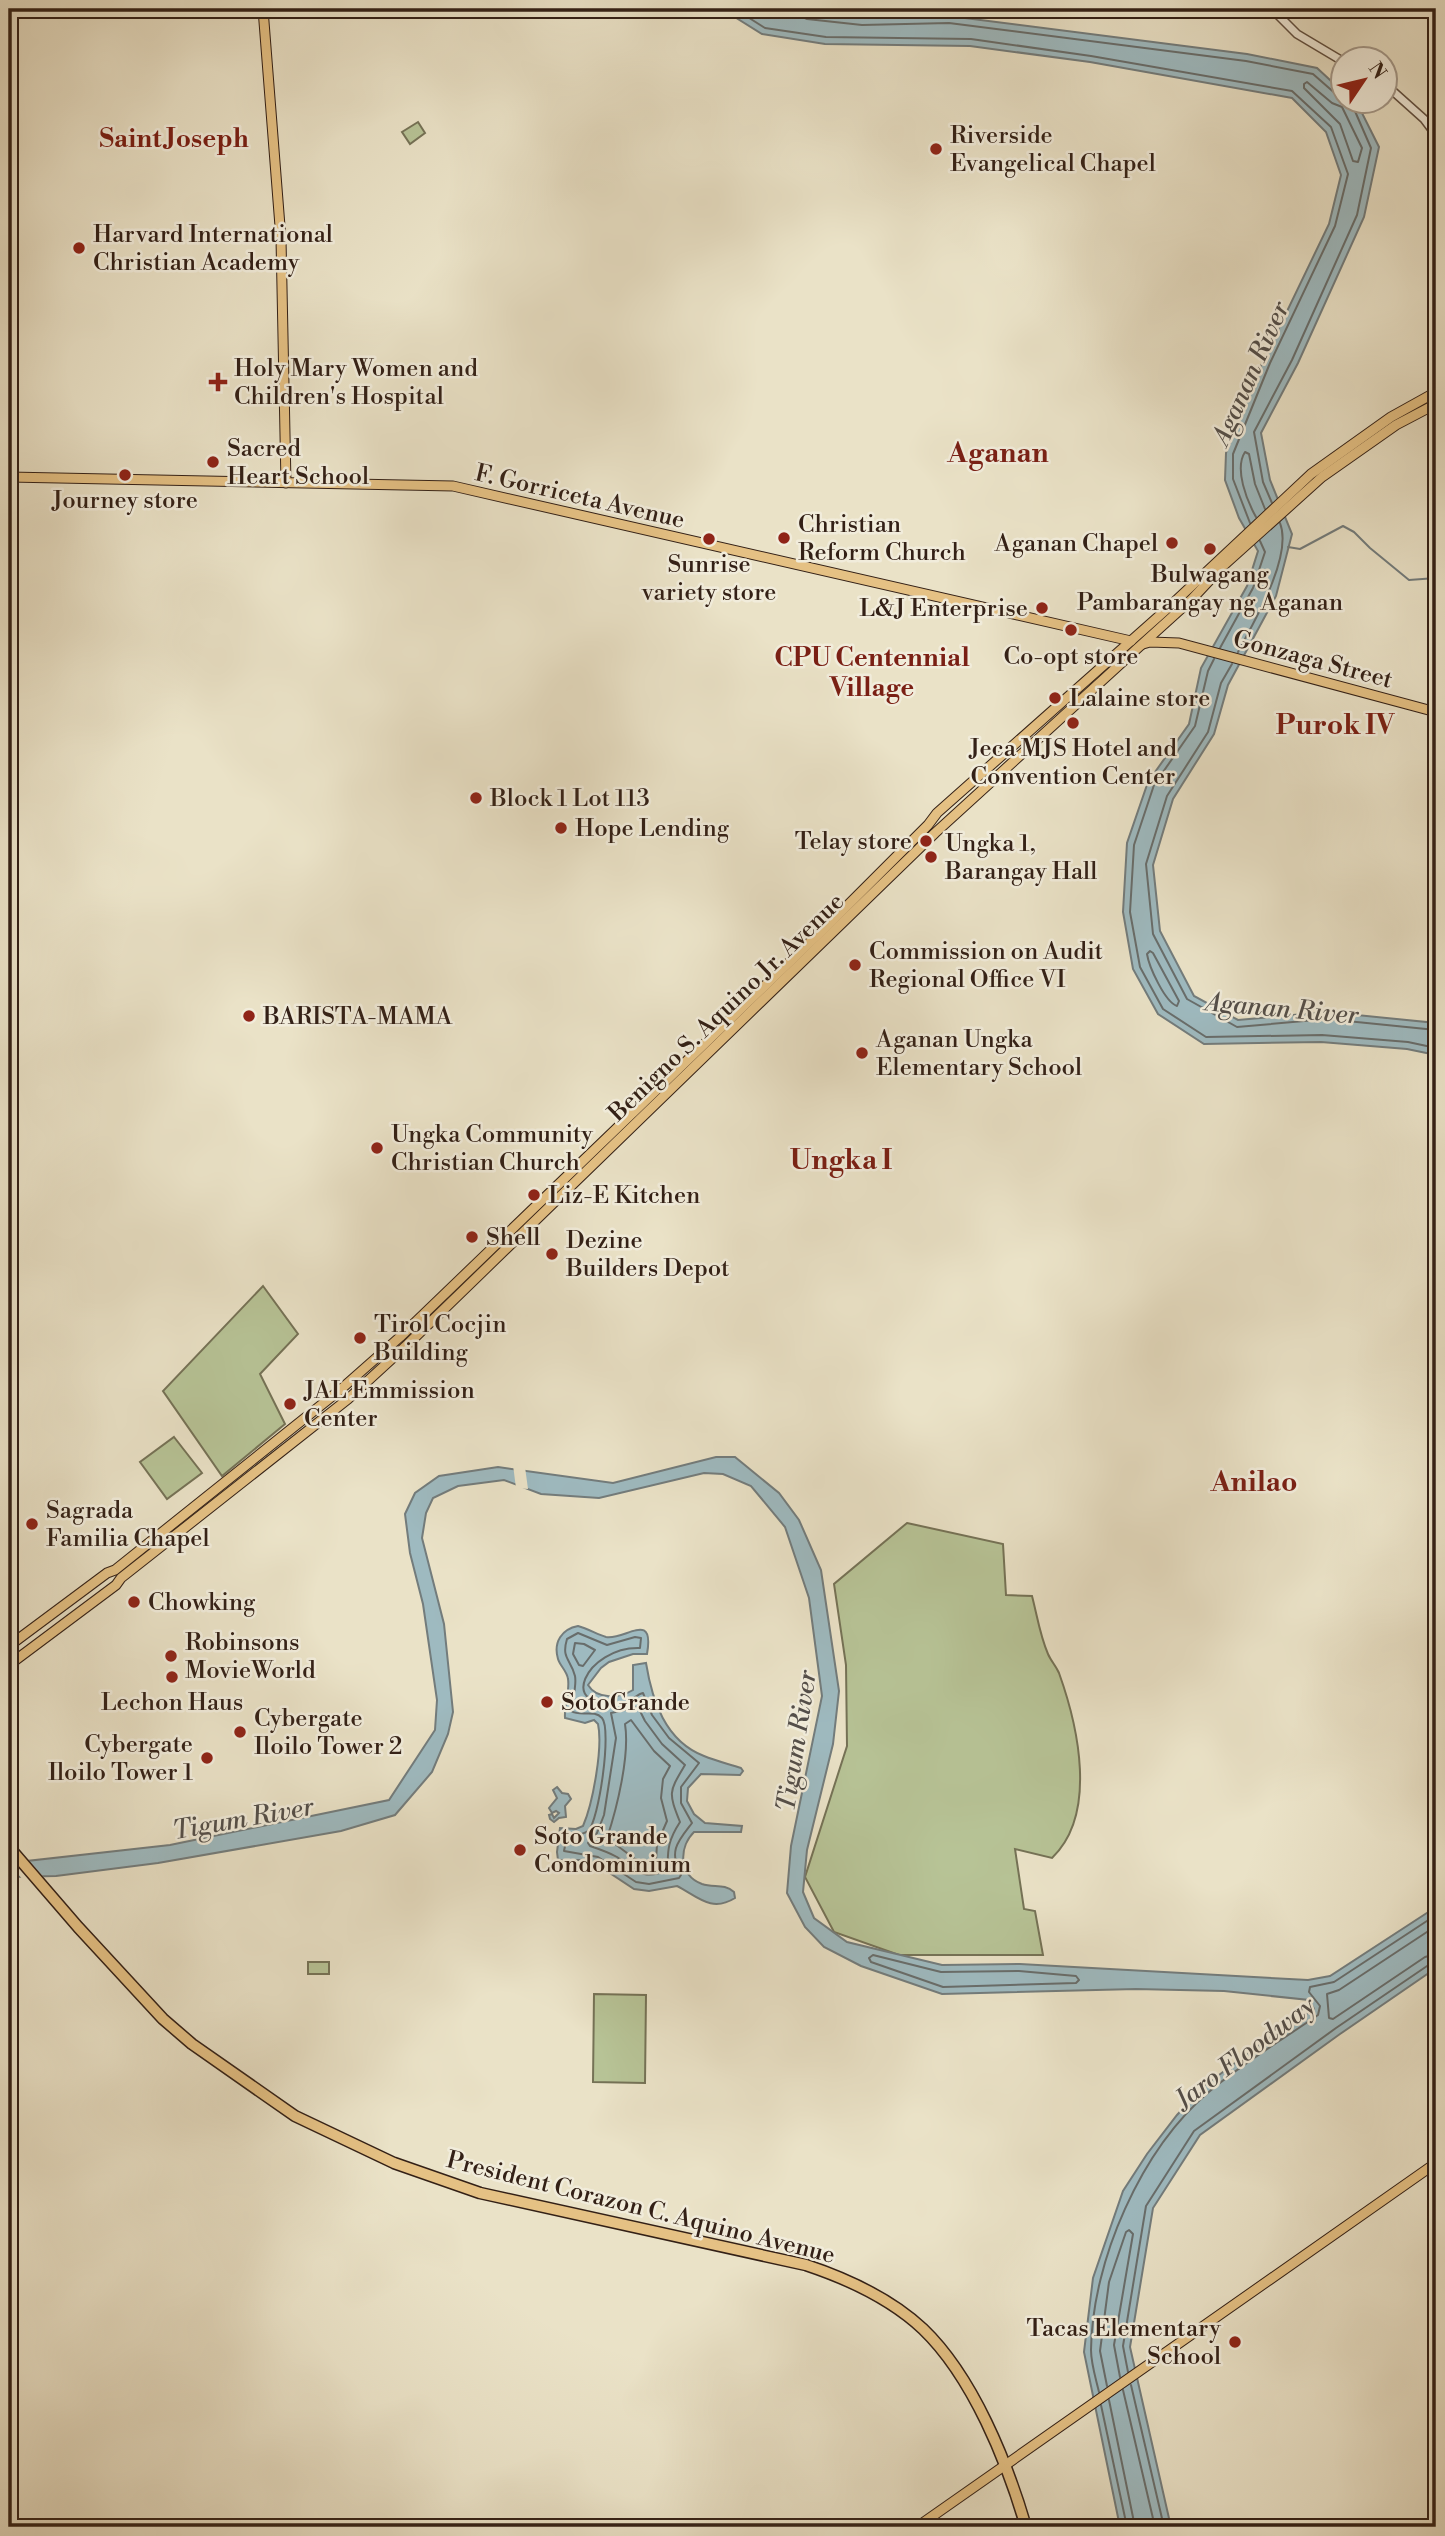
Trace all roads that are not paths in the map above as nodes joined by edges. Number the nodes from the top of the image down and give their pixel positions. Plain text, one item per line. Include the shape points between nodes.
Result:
1 (263, 9) edge
2 (1272, 9) edge
3 (1330, 54) edge
4 (1400, 99) edge
5 (1436, 135) edge
6 (1436, 392) edge
7 (1436, 404) edge
8 (9, 477) edge
9 (286, 483) junction
10 (1306, 485) junction
11 (1172, 611) junction
12 (1117, 637) junction
13 (1131, 641) junction
14 (1179, 643) junction
15 (1140, 646) junction
16 (1123, 648) junction
17 (1054, 709) junction
18 (1436, 712) edge
19 (1061, 719) junction
20 (917, 843) junction
21 (115, 1576) junction
22 (9, 1646) edge
23 (9, 1652) edge
24 (9, 1663) edge
25 (9, 1847) edge
26 (9, 1857) edge
27 (42, 1890) junction
28 (1436, 2163) edge
29 (1006, 2465) junction
30 (917, 2527) edge
31 (1026, 2527) edge

1 - 9 main road via 281,239
2 - 3 street via 1297,34
4 - 5 street
6 - 10 main road, Benigno S. Aquino Jr. Avenue via 1324,463
7 - 10 main road, Benigno S. Aquino Jr. Avenue
8 - 9 main road, F. Gorriceta Avenue
9 - 12 main road, F. Gorriceta Avenue via 453,486
10 - 11 main road, Benigno S. Aquino Jr. Avenue
11 - 13 main road, Benigno S. Aquino Jr. Avenue
11 - 14 main road via 1165,628
11 - 15 main road, Benigno S. Aquino Jr. Avenue
12 - 13 main road, F. Gorriceta Avenue
12 - 16 main road via 1125,642
13 - 16 main road, Benigno S. Aquino Jr. Avenue
14 - 15 main road, Gonzaga Street
14 - 18 main road, Gonzaga Street
15 - 19 main road, Benigno S. Aquino Jr. Avenue
16 - 17 main road, Benigno S. Aquino Jr. Avenue
17 - 19 main road via 1053,719
17 - 20 main road, Benigno S. Aquino Jr. Avenue via 937,813
19 - 20 main road, Benigno S. Aquino Jr. Avenue
20 - 21 main road, Benigno S. Aquino Jr. Avenue via 404,1340
21 - 22 main road, Benigno S. Aquino Jr. Avenue via 107,1573
21 - 23 main road
21 - 24 main road, Benigno S. Aquino Jr. Avenue via 116,1585
25 - 27 highway, President Corazon C. Aquino Avenue
26 - 27 highway, President Corazon C. Aquino Avenue
27 - 29 highway, President Corazon C. Aquino Avenue via 192,2044 283,2109 394,2163 480,2193 806,2264 860,2286 910,2318 936,2344 975,2402
28 - 29 main road
29 - 30 main road
29 - 31 highway, President Corazon C. Aquino Avenue

